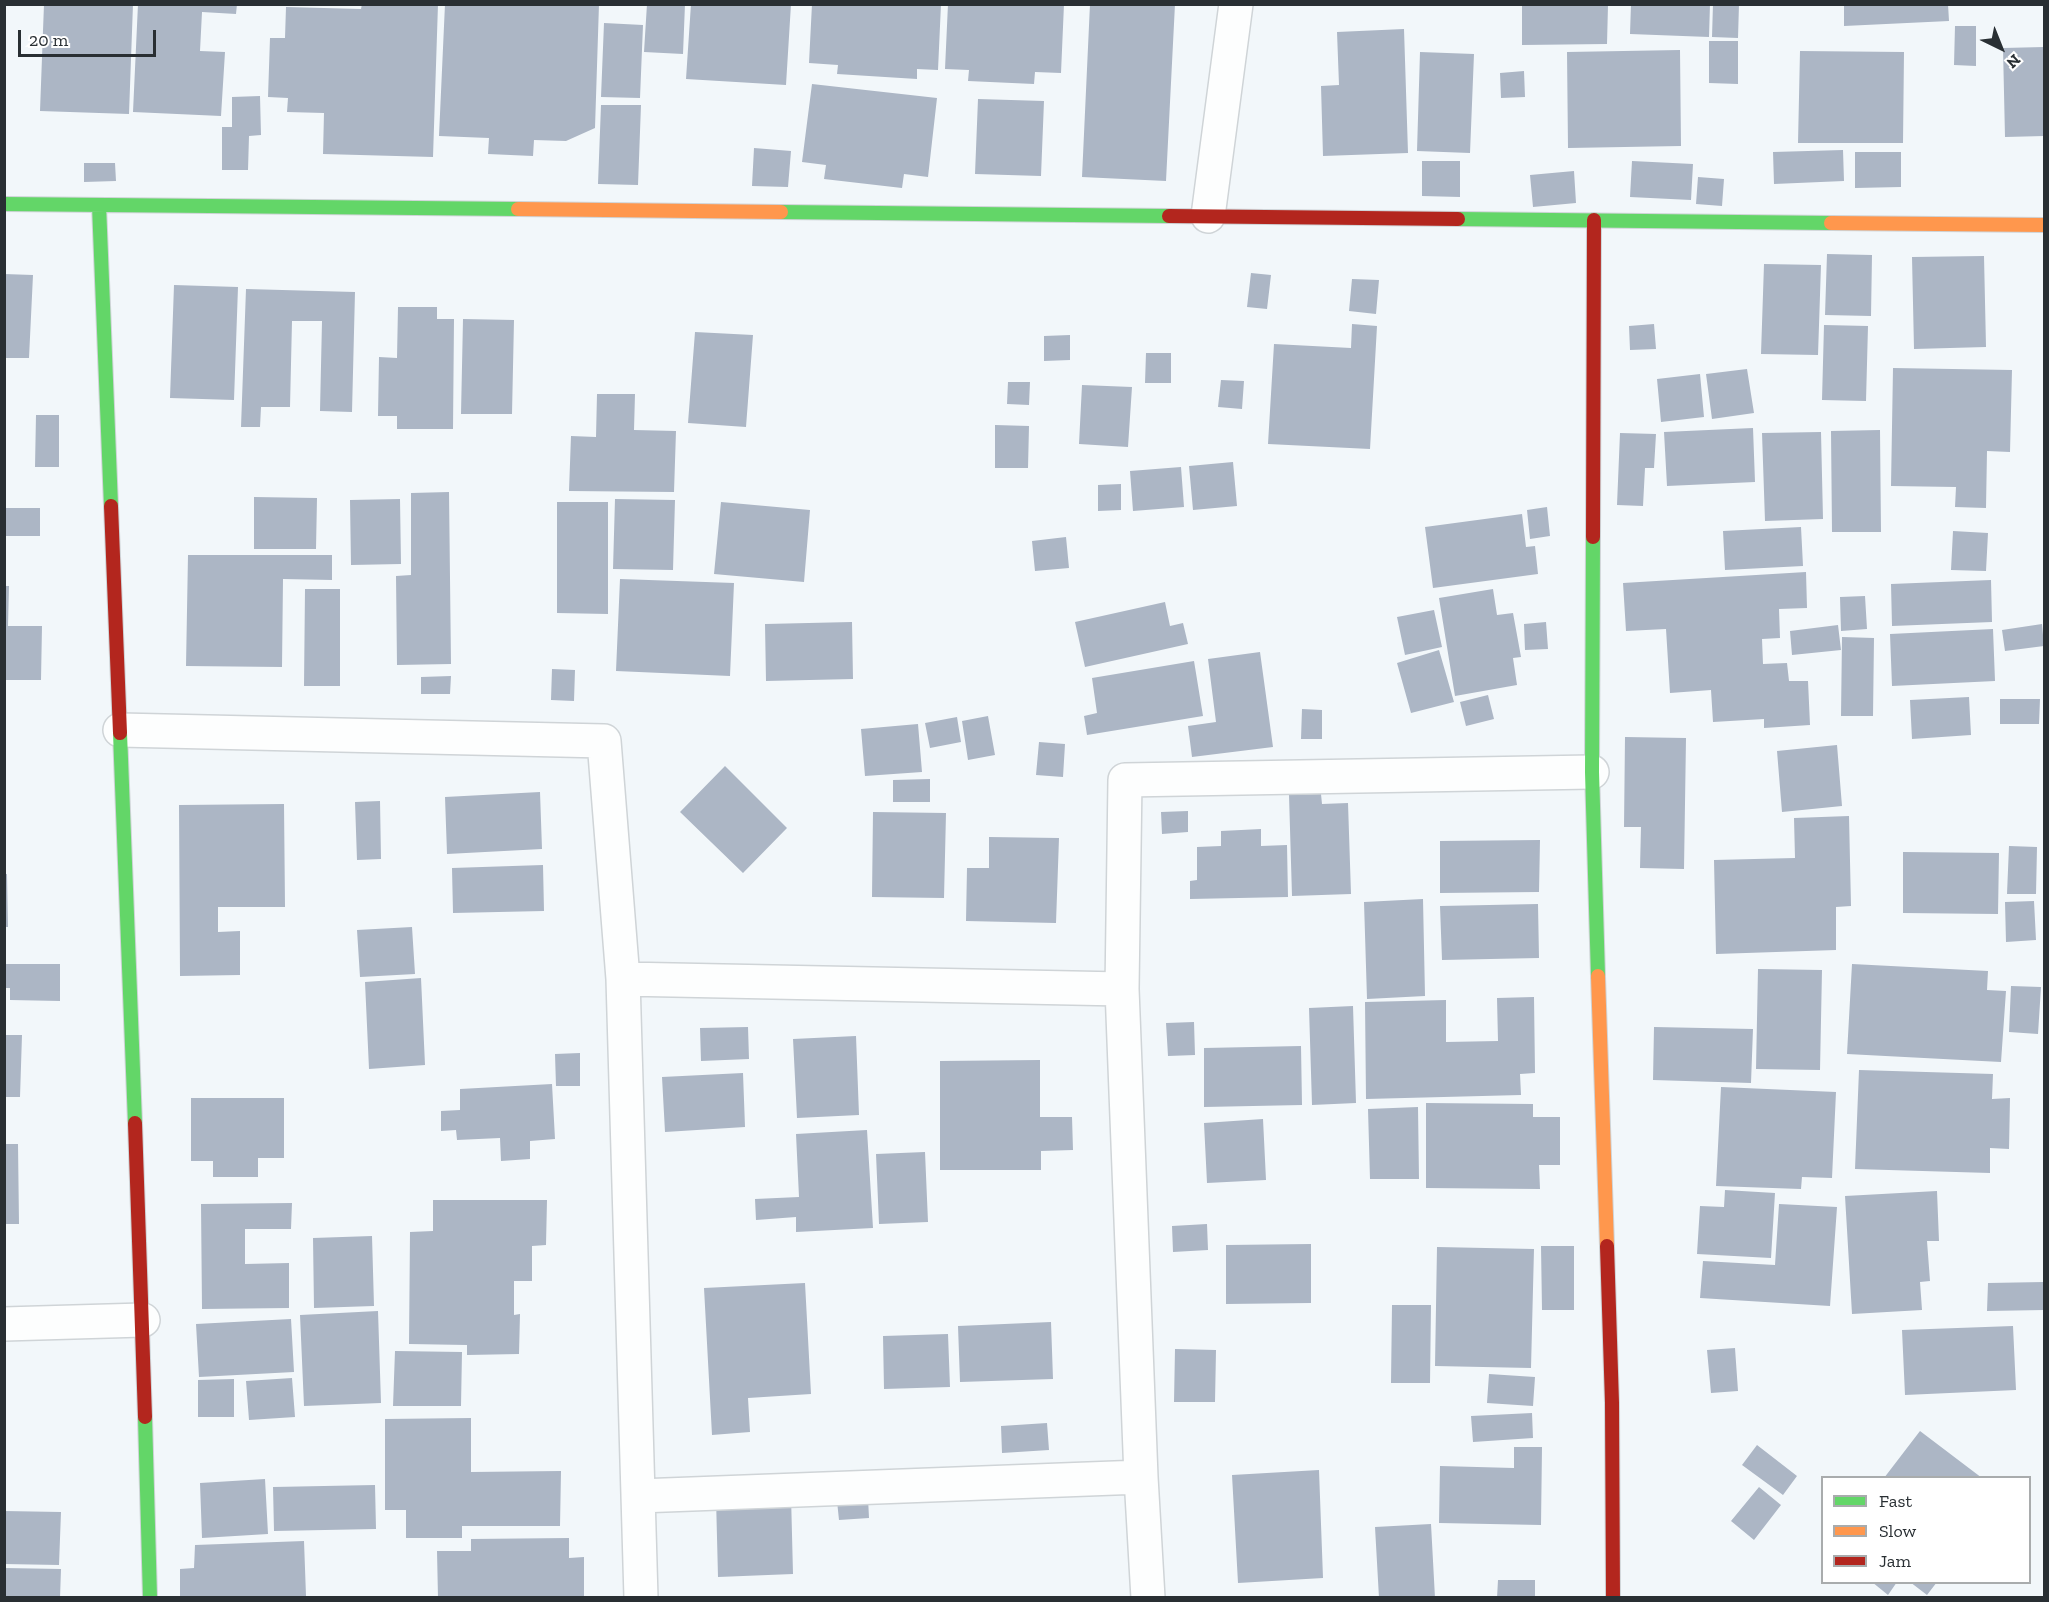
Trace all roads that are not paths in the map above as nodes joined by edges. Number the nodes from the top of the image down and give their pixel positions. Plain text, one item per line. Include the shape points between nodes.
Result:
1 (1236, 4) edge
2 (4, 204) edge
3 (99, 205) junction
4 (1208, 216) junction
5 (1594, 220) junction
6 (2044, 225) edge
7 (120, 730) junction
8 (1592, 772) junction
9 (623, 979) junction
10 (1122, 989) junction
11 (143, 1320) junction
12 (4, 1323) edge
13 (1141, 1478) junction
14 (639, 1496) junction
15 (150, 1598) edge
16 (642, 1598) edge
17 (1148, 1598) edge
18 (1613, 1598) edge

1 - 4 street
2 - 3 street
3 - 4 street
3 - 7 street
4 - 5 street
5 - 6 street
5 - 8 street
7 - 9 street via 604,741
7 - 11 street
8 - 10 street via 1125,780
8 - 18 street via 1612,1402
9 - 10 street
9 - 14 street
10 - 13 street
11 - 12 street
11 - 15 street
13 - 14 street
13 - 17 street
14 - 16 street

